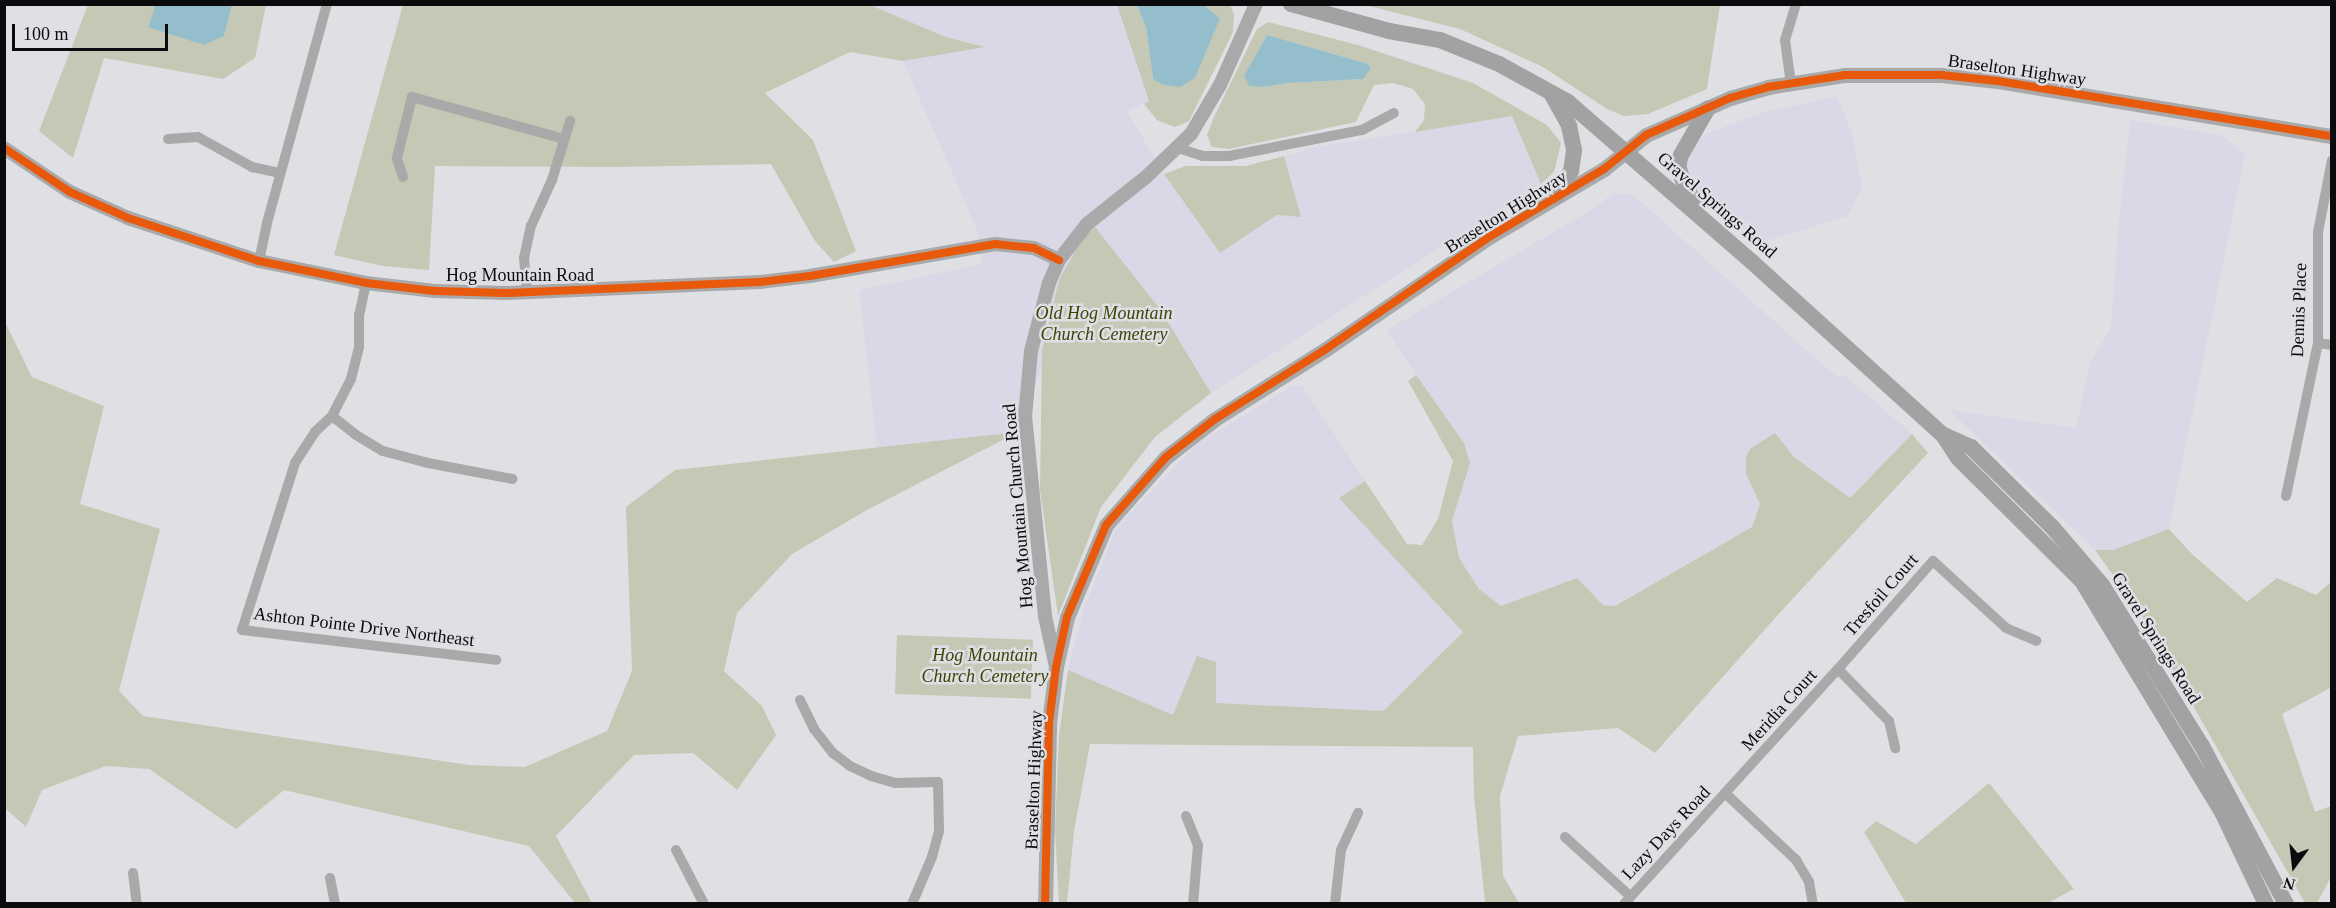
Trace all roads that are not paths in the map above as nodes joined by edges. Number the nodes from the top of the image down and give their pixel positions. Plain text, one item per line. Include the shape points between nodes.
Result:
1 (327, 4) edge
2 (1256, 4) edge
3 (1292, 4) edge
4 (1796, 4) edge
5 (1791, 84) junction
6 (1551, 93) junction
7 (1708, 108) junction
8 (1394, 113) dead end
9 (570, 121) dead end
10 (2331, 136) edge
11 (168, 138) dead end
12 (564, 139) junction
13 (4, 148) edge
14 (1178, 148) junction
15 (1626, 151) junction
16 (2331, 160) edge
17 (280, 173) junction
18 (403, 177) dead end
19 (1556, 197) junction
20 (1716, 231) junction
21 (1059, 260) junction
22 (259, 261) junction
23 (366, 283) junction
24 (527, 292) junction
25 (2318, 343) junction
26 (2331, 345) edge
27 (332, 416) junction
28 (1943, 435) junction
29 (513, 479) dead end
30 (2286, 496) dead end
31 (2036, 641) dead end
32 (496, 660) dead end
33 (1056, 667) junction
34 (1838, 669) junction
35 (800, 700) dead end
36 (1895, 748) dead end
37 (1725, 793) junction
38 (1358, 813) dead end
39 (1186, 816) dead end
40 (1565, 837) dead end
41 (676, 850) dead end
42 (133, 873) dead end
43 (330, 878) dead end
44 (1627, 900) edge
45 (138, 903) edge
46 (335, 903) edge
47 (704, 903) edge
48 (912, 903) edge
49 (1045, 903) edge
50 (1192, 903) edge
51 (1335, 903) edge
52 (1813, 903) edge
53 (2266, 903) edge
54 (2286, 903) edge

1 - 17 street
2 - 14 street, Hog Mountain Church Road via 1203,117
3 - 6 main road, Gravel Springs Road via 1380,29 1440,40 1499,64
4 - 5 street via 1785,40
5 - 7 main road, Braselton Highway via 1730,98
5 - 10 main road, Braselton Highway via 1845,75 1950,76
6 - 15 main road, Gravel Springs Road via 1568,102
6 - 19 main road via 1569,126 1574,150 1571,171
7 - 15 main road, Braselton Highway via 1646,135
7 - 20 main road via 1678,166 1685,188
8 - 14 street via 1362,130 1229,156 1203,156
9 - 12 street
11 - 17 street via 198,137 252,167
12 - 18 street via 412,97 397,158
12 - 24 street via 552,180 531,226 524,258
13 - 22 street, Hog Mountain Road via 93,204
14 - 21 street, Hog Mountain Church Road via 1094,218
15 - 19 main road, Braselton Highway via 1604,170
15 - 20 main road, Gravel Springs Road
16 - 25 street, Dennis Place via 2318,232
17 - 22 street
19 - 33 main road, Braselton Highway via 1489,237 1326,349 1215,419 1166,457 1107,525 1067,617
20 - 28 main road, Gravel Springs Road
21 - 24 street, Hog Mountain Road via 1034,248 995,244 760,282
21 - 33 street, Hog Mountain Church Road via 1031,351 1025,417 1045,616
22 - 23 street, Hog Mountain Road
23 - 24 street, Hog Mountain Road via 435,291
23 - 27 street, Ashton Pointe Drive Northeast via 351,379
25 - 26 street
25 - 30 street, Dennis Place
27 - 29 street via 384,450
27 - 32 street, Ashton Pointe Drive Northeast via 315,432 295,463 242,630
28 - 53 main road, Gravel Springs Road via 1958,458 2082,581 2223,814
28 - 54 main road, Gravel Springs Road via 1971,447 2053,528 2102,585 2202,746
31 - 34 street, Tresfoil Court via 2006,628 1933,561
33 - 49 main road, Braselton Highway via 1049,723
34 - 36 street, Meridia Court via 1889,721
34 - 37 street, Meridia Court
35 - 48 street via 814,729 833,753 850,766 895,783 938,782 939,831
37 - 44 street, Lazy Days Road
37 - 52 street, Lazy Days Road via 1796,860 1809,882
38 - 51 street via 1341,850
39 - 50 street via 1198,845
40 - 44 street
41 - 47 street
42 - 45 street
43 - 46 street

